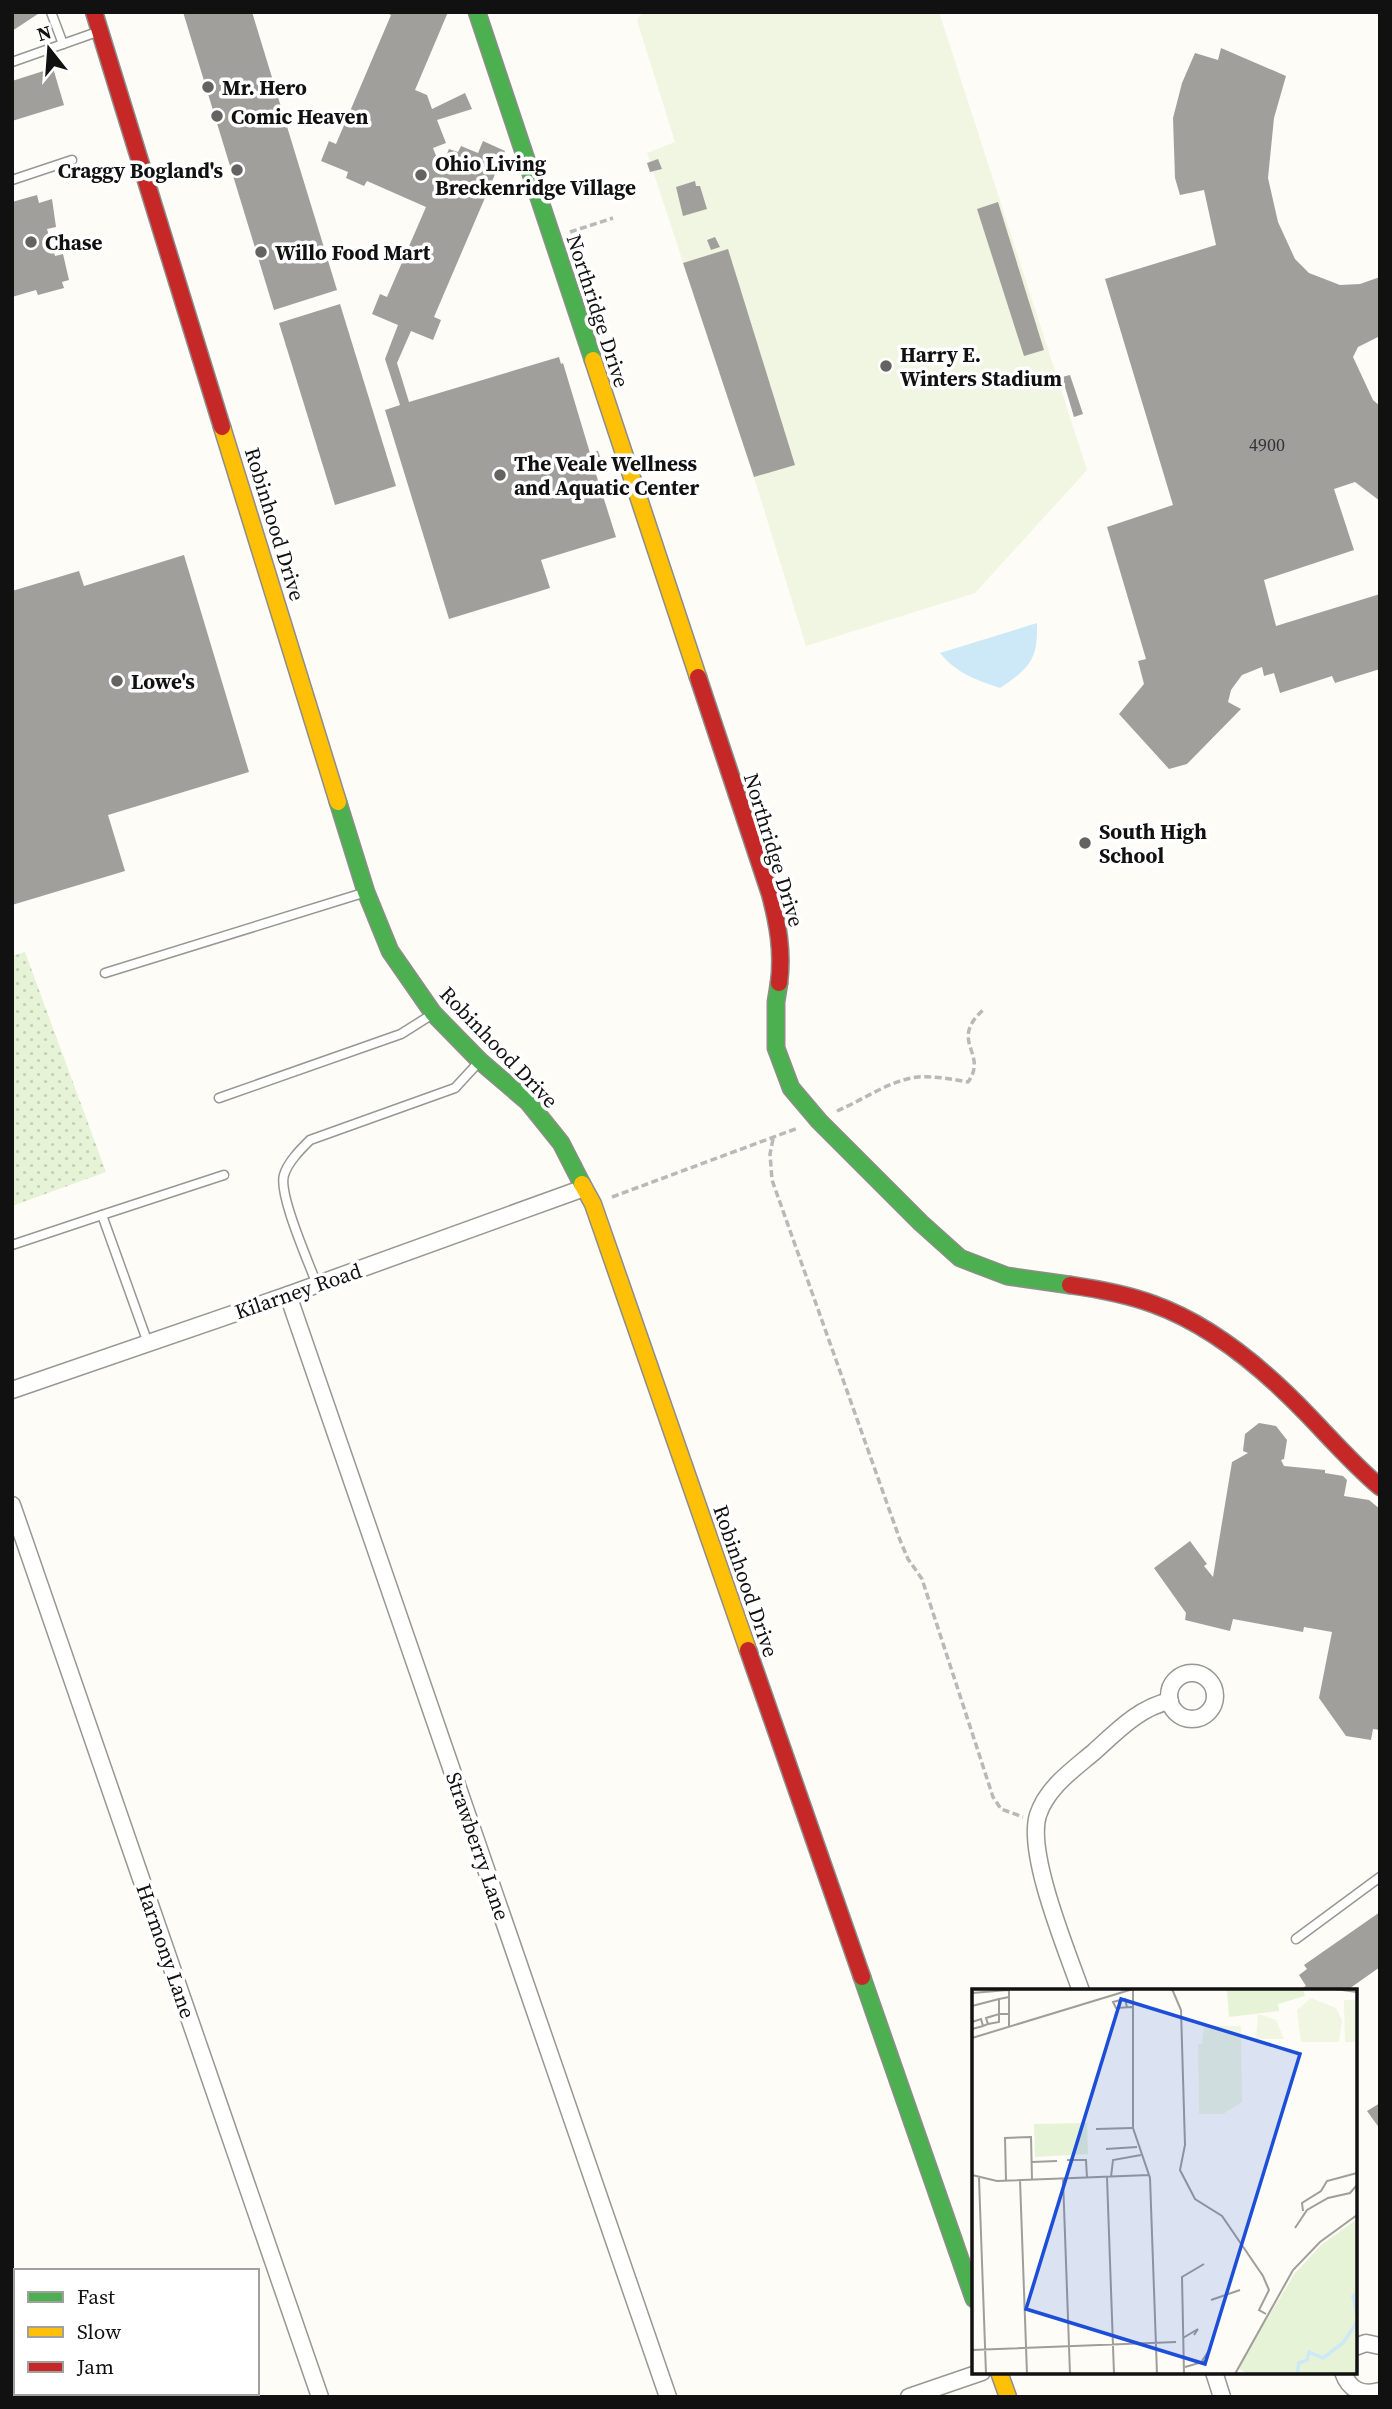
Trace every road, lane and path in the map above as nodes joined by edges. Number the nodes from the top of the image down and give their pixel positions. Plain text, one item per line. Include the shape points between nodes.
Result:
1 (51, 12) edge
2 (94, 12) edge
3 (477, 12) edge
4 (100, 32) junction
5 (64, 44) junction
6 (12, 62) edge
7 (72, 160) dead end
8 (12, 180) edge
9 (613, 218) dead end
10 (552, 238) junction
11 (366, 892) junction
12 (105, 973) dead end
13 (433, 1013) junction
14 (480, 1061) junction
15 (219, 1098) dead end
16 (773, 1139) dead end
17 (224, 1175) dead end
18 (584, 1188) junction
19 (102, 1215) junction
20 (12, 1245) edge
21 (317, 1284) junction
22 (288, 1295) junction
23 (148, 1343) junction
24 (12, 1390) edge
25 (1380, 1487) edge
26 (12, 1505) edge
27 (1170, 1701) dead end
28 (1038, 1819) junction
29 (1380, 1877) edge
30 (1296, 1938) dead end
31 (1080, 1989) edge
32 (972, 2293) edge
33 (1357, 2346) edge
34 (1380, 2346) edge
35 (976, 2374) edge
36 (1000, 2374) edge
37 (1214, 2374) edge
38 (1344, 2374) edge
39 (1380, 2392) edge
40 (1360, 2395) edge
41 (320, 2397) edge
42 (668, 2397) edge
43 (909, 2397) edge
44 (1008, 2397) edge
45 (1222, 2397) edge

1 - 5 lane
2 - 4 street, Robinhood Drive
3 - 10 street, Northridge Drive
4 - 5 lane
4 - 11 street, Robinhood Drive
5 - 6 lane
7 - 8 lane
9 - 10 path
10 - 25 street, Northridge Drive via 770,894 779,929 781,965 776,1048 791,1088 960,1258 1007,1276 1111,1291 1191,1321 1257,1366
11 - 12 lane
11 - 13 street, Robinhood Drive via 390,951
13 - 14 street, Robinhood Drive
13 - 15 lane via 401,1034
14 - 18 street, Robinhood Drive via 528,1102 561,1143
14 - 21 lane via 455,1088 310,1140 295,1156 283,1176 284,1195
16 - 28 path via 769,1154 772,1180 900,1540 922,1579 993,1797 1000,1809
17 - 19 lane
18 - 21 street, Kilarney Road
18 - 32 street, Robinhood Drive
19 - 20 lane
19 - 23 lane
21 - 22 street, Kilarney Road
22 - 23 street, Kilarney Road
22 - 42 street, Strawberry Lane
23 - 24 street, Kilarney Road
26 - 41 street, Harmony Lane
27 - 28 street via 1155,1704 1124,1725 1059,1782
28 - 31 street via 1036,1839 1049,1901
29 - 30 lane
33 - 34 street
35 - 43 street
36 - 44 street
37 - 45 street
38 - 40 street
39 - 40 street

